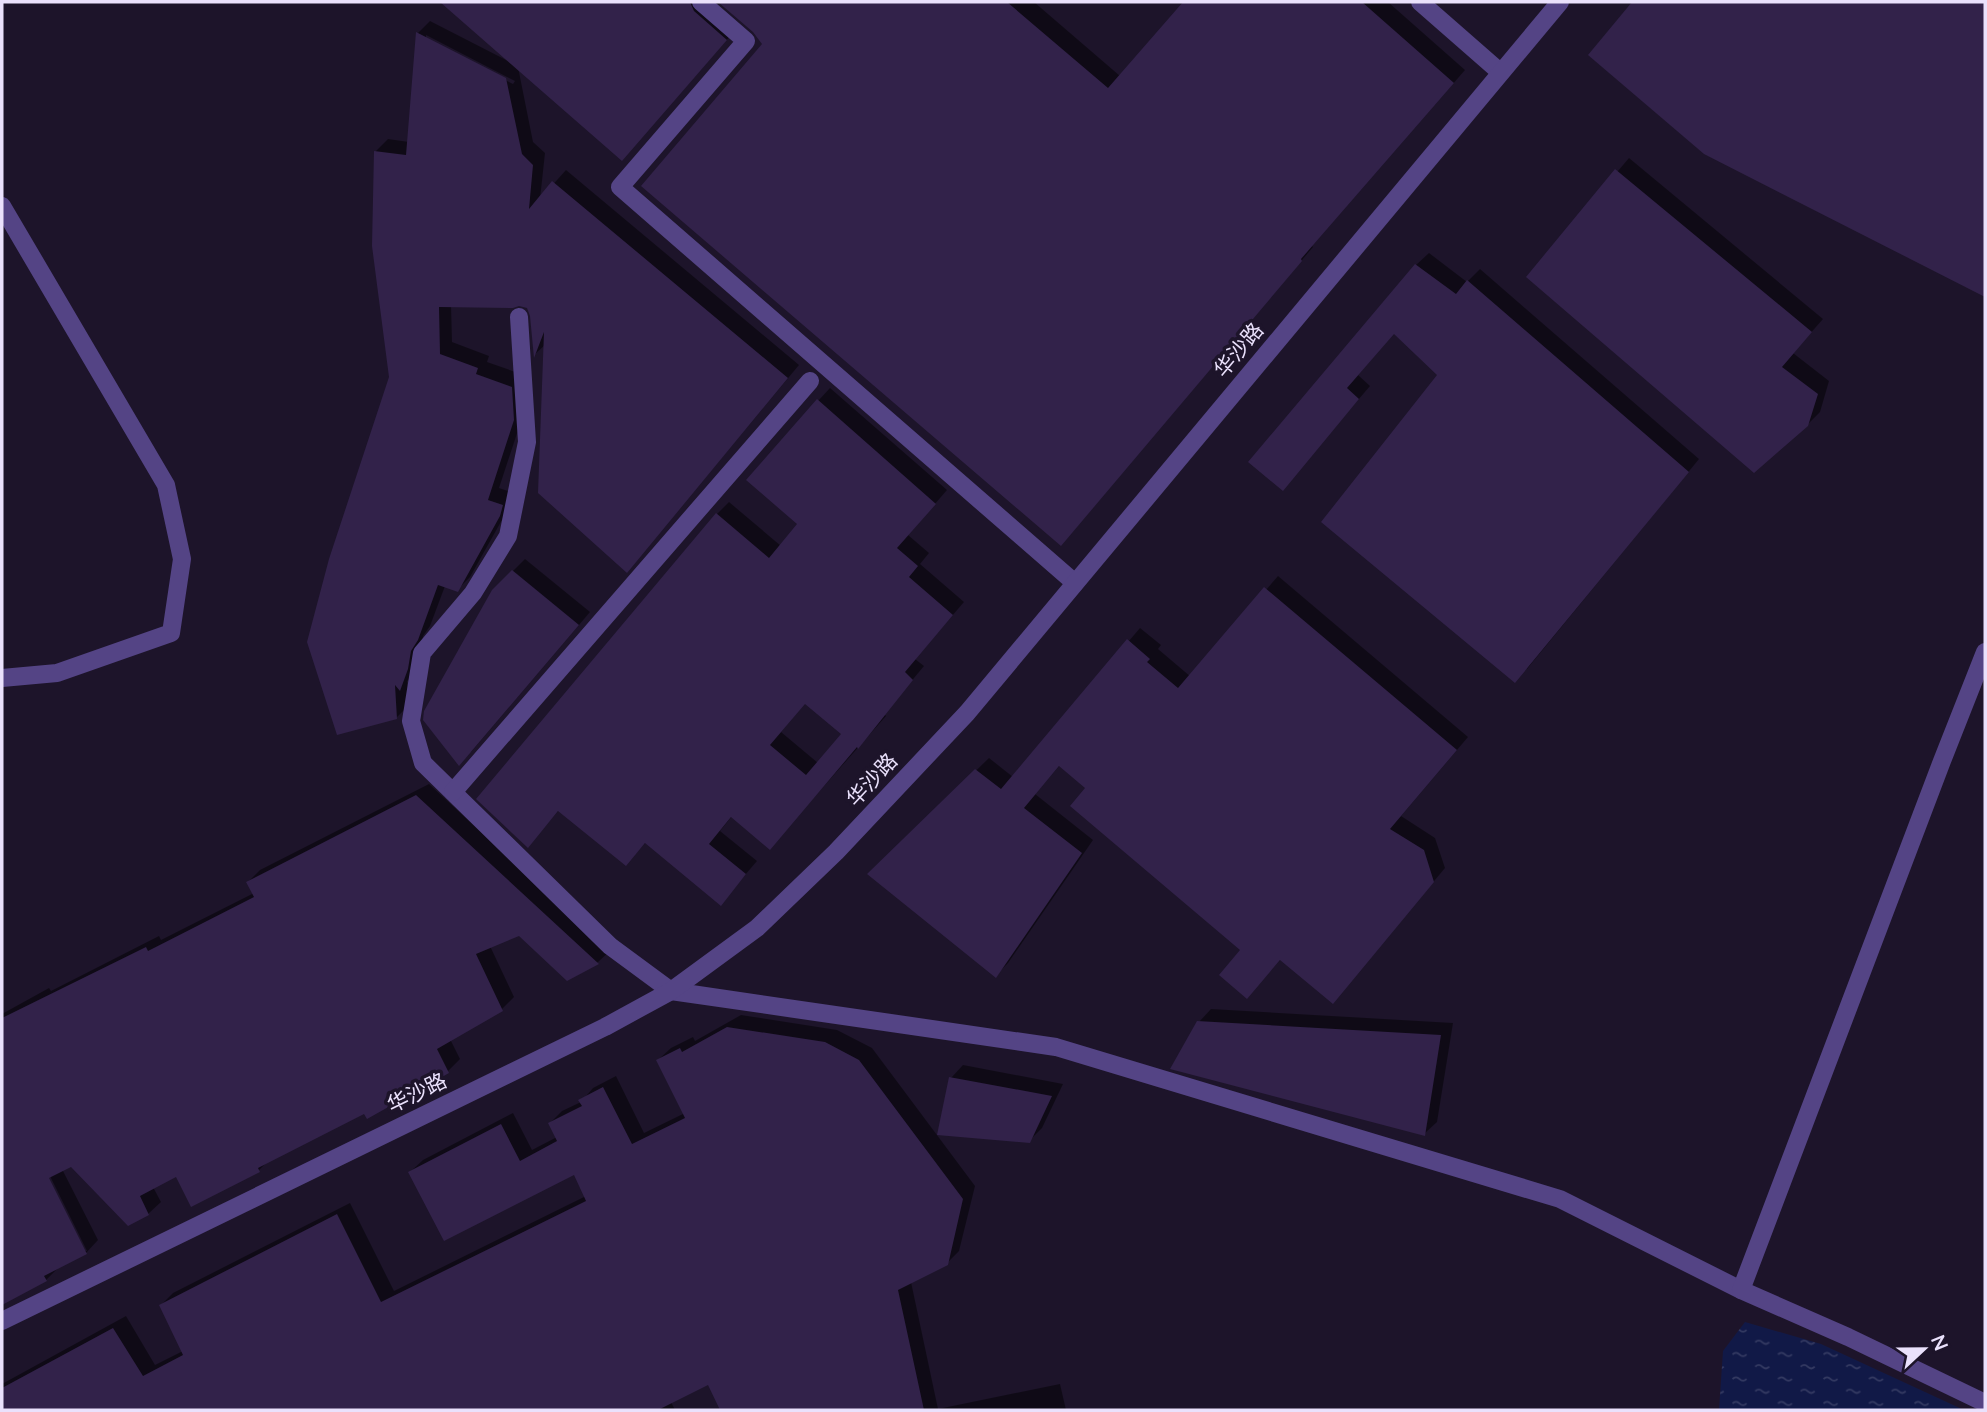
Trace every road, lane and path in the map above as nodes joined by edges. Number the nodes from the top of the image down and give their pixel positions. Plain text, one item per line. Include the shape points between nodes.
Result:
1 (701, 2) edge
2 (1420, 2) edge
3 (1560, 2) edge
4 (1500, 72) junction
5 (2, 206) edge
6 (519, 317) dead end
7 (810, 381) dead end
8 (1075, 583) junction
9 (1985, 652) edge
10 (2, 677) edge
11 (453, 792) junction
12 (671, 991) junction
13 (1741, 1290) junction
14 (2, 1321) edge
15 (1985, 1403) edge

1 - 8 street via 747,41 620,187
2 - 4 street
3 - 4 street, 华沙路
4 - 8 street, 华沙路
5 - 10 street via 166,485 182,559 171,633 57,673
6 - 11 street via 527,442 508,536 472,593 422,653 411,721 423,763
7 - 11 street
8 - 12 street, 华沙路 via 967,713 836,852 757,928
9 - 13 street
11 - 12 street via 610,946
12 - 13 street via 1056,1047 1560,1199
12 - 14 street, 华沙路 via 606,1027
13 - 15 street

